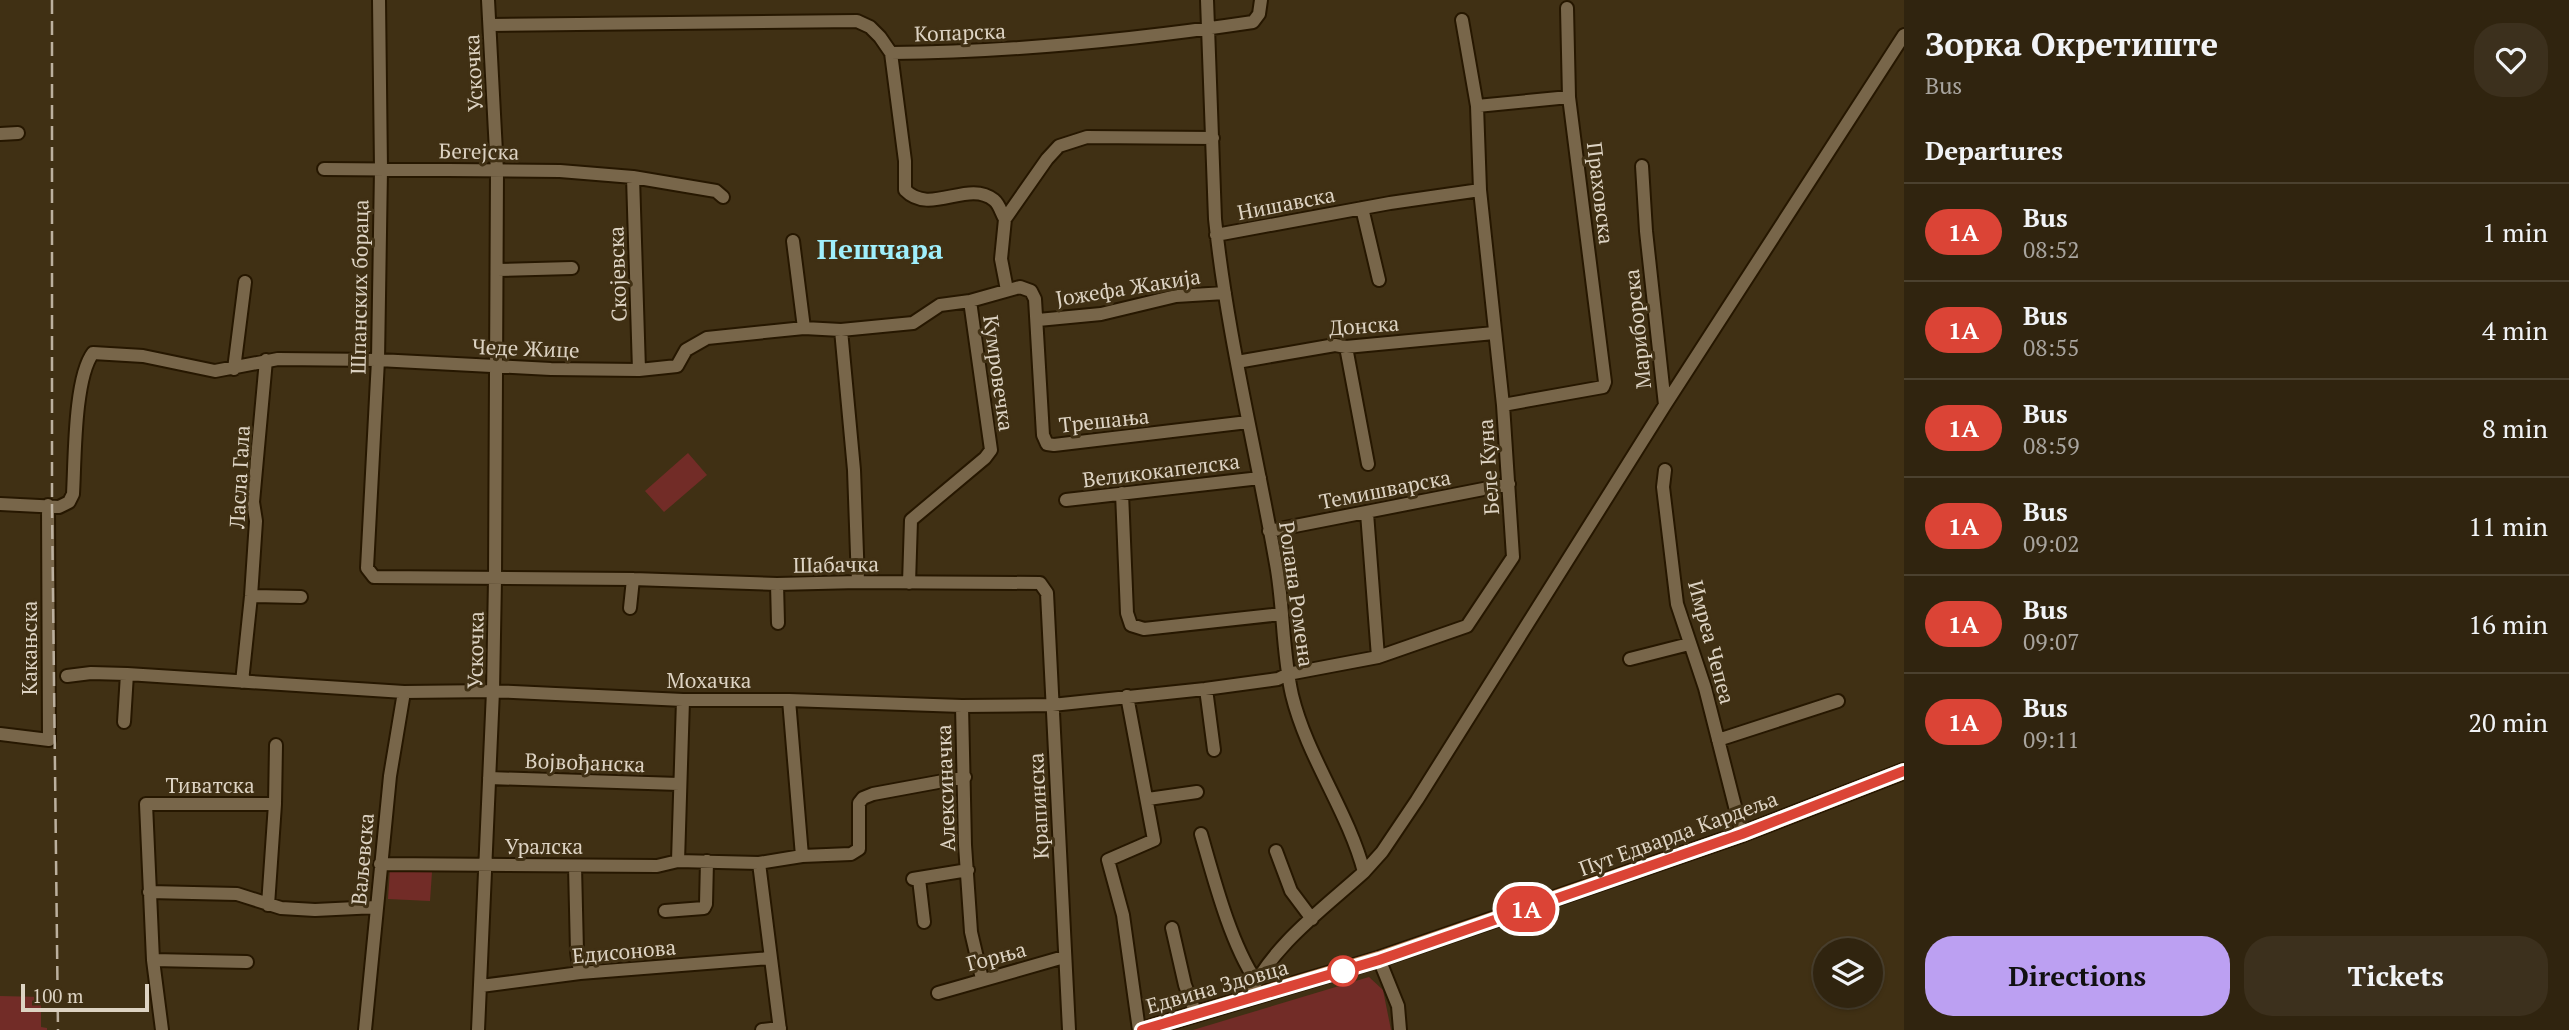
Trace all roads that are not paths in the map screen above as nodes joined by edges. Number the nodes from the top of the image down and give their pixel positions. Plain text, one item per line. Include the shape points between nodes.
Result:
1 (379, 0) edge
2 (488, 0) edge
3 (1207, 0) edge
4 (1261, 0) edge
5 (1567, 8) dead end
6 (1462, 20) dead end
7 (490, 25) junction
8 (1207, 29) junction
9 (1904, 35) edge
10 (891, 53) junction
11 (1569, 97) junction
12 (1477, 106) junction
13 (18, 133) dead end
14 (0, 134) edge
15 (1213, 138) junction
16 (1642, 166) dead end
17 (324, 169) dead end
18 (380, 169) junction
19 (497, 171) junction
20 (633, 177) junction
21 (1479, 190) junction
22 (723, 197) dead end
23 (1362, 208) junction
24 (1005, 219) junction
25 (1216, 235) junction
26 (793, 241) dead end
27 (572, 268) dead end
28 (497, 270) junction
29 (1378, 280) dead end
30 (245, 282) dead end
31 (1007, 290) junction
32 (1225, 293) junction
33 (970, 301) junction
34 (1038, 320) junction
35 (804, 328) junction
36 (841, 330) junction
37 (1494, 333) junction
38 (1346, 347) junction
39 (266, 360) junction
40 (378, 360) junction
41 (1237, 362) junction
42 (496, 366) junction
43 (234, 369) junction
44 (639, 370) junction
45 (1503, 405) junction
46 (1665, 405) junction
47 (1248, 422) junction
48 (1368, 464) dead end
49 (1665, 470) dead end
50 (1260, 478) junction
51 (1509, 484) junction
52 (1122, 493) junction
53 (1066, 500) dead end
54 (0, 504) edge
55 (48, 505) junction
56 (1367, 513) junction
57 (1269, 530) junction
58 (369, 573) joint
59 (495, 579) junction
60 (633, 579) junction
61 (858, 582) junction
62 (909, 583) junction
63 (1040, 583) joint
64 (777, 584) junction
65 (251, 596) junction
66 (302, 597) dead end
67 (630, 608) dead end
68 (1282, 614) junction
69 (778, 623) dead end
70 (1689, 644) junction
71 (1378, 657) junction
72 (1630, 659) dead end
73 (127, 674) junction
74 (1288, 674) junction
75 (67, 676) dead end
76 (242, 682) junction
77 (1206, 689) junction
78 (493, 691) junction
79 (404, 692) junction
80 (1127, 696) junction
81 (683, 700) junction
82 (789, 700) junction
83 (1838, 701) dead end
84 (1052, 705) junction
85 (962, 706) junction
86 (124, 722) dead end
87 (0, 734) edge
88 (1718, 740) junction
89 (276, 745) dead end
90 (1214, 750) dead end
91 (1904, 771) edge
92 (965, 777) junction
93 (489, 778) junction
94 (679, 784) junction
95 (1197, 792) dead end
96 (1148, 799) junction
97 (275, 804) junction
98 (1201, 834) dead end
99 (1742, 834) junction
100 (1276, 851) dead end
101 (802, 856) junction
102 (678, 861) junction
103 (707, 861) junction
104 (759, 863) junction
105 (380, 864) junction
106 (485, 865) junction
107 (575, 866) junction
108 (968, 870) junction
109 (1364, 872) junction
110 (149, 892) junction
111 (268, 905) junction
112 (377, 907) junction
113 (665, 911) dead end
114 (1312, 919) junction
115 (924, 922) dead end
116 (1172, 928) dead end
117 (1064, 957) junction
118 (770, 958) junction
119 (153, 960) junction
120 (1379, 960) junction
121 (247, 962) dead end
122 (580, 973) junction
123 (982, 979) junction
124 (1256, 981) junction
125 (1304, 983) joint
126 (481, 986) junction
127 (938, 993) dead end
128 (1248, 998) junction
129 (1196, 1014) junction
130 (780, 1029) edge
131 (162, 1030) edge
132 (365, 1030) edge
133 (478, 1030) edge
134 (762, 1030) edge
135 (1069, 1030) edge
136 (1140, 1030) edge
137 (1400, 1030) edge

1 - 18 street, Шпанских бораца
2 - 7 street, Ускочка
3 - 8 street, Ролана Ромена
4 - 8 street, Копарска via 1253,22
5 - 11 street, Праховска
6 - 12 street, Беле Куна
7 - 10 street, Копарска via 857,21 870,27
7 - 19 street, Ускочка
8 - 10 street, Копарска via 1055,47
8 - 15 street, Ролана Ромена
9 - 46 street
10 - 24 street via 905,190 924,200 984,195 998,204
11 - 12 street
11 - 45 street, Праховска via 1605,382 1603,387
12 - 21 street, Беле Куна
13 - 14 street
15 - 24 street via 1114,136 1067,142 1052,152
15 - 25 street, Ролана Ромена
16 - 46 street, Мариборска
17 - 18 street, Бегејска
18 - 19 street, Бегејска
18 - 40 street, Шпанских бораца
19 - 20 street, Бегејска
19 - 28 street, Ускочка
20 - 22 street, Бегејска via 716,191
20 - 44 street, Скојевска
21 - 23 street, Нишавска
21 - 37 street, Беле Куна
23 - 25 street, Нишавска
23 - 29 street, Нишавска
24 - 31 street via 1002,259
25 - 32 street, Ролана Ромена
26 - 35 street
27 - 28 street
28 - 42 street, Ускочка
30 - 43 street
31 - 33 street, Кумровечка
31 - 34 street, Кумровечка via 1023,287 1031,291
32 - 34 street, Јожефа Жакија via 1177,296 1101,314
32 - 41 street, Ролана Ромена
33 - 36 street, Кумровечка via 940,305 913,323
33 - 62 street, Кумровечка via 991,450 911,520
34 - 47 street, Трешања via 1047,444
35 - 36 street, Кумровечка
35 - 44 street, Чеде Жице via 707,338 686,350 677,366
36 - 61 street via 854,470
37 - 38 street, Донска
37 - 45 street, Беле Куна
38 - 41 street, Донска
38 - 48 street
39 - 40 street, Чеде Жице
39 - 43 street, Чеде Жице
39 - 65 street, Ласла Гала via 253,502
40 - 42 street, Чеде Жице
40 - 58 street, Шпанских бораца
41 - 47 street, Ролана Ромена
42 - 44 street, Чеде Жице
42 - 59 street, Ускочка
43 - 55 street, Чеде Жице via 215,371 143,356 93,353 87,361 78,411 74,494 64,505
45 - 51 street, Беле Куна
46 - 109 street via 1417,800
47 - 50 street, Ролана Ромена
49 - 70 street, Имреа Чепеа via 1676,604
50 - 52 street, Великокапелска
50 - 57 street, Ролана Ромена
51 - 56 street, Темишварска
51 - 71 street, Беле Куна via 1513,557 1467,626
52 - 53 street, Великокапелска
52 - 68 street via 1130,625 1144,629
54 - 55 street
55 - 87 street, Какањска via 49,740
56 - 57 street, Темишварска
56 - 71 street
57 - 68 street, Ролана Ромена
58 - 59 street, Шабачка via 374,577
59 - 60 street, Шабачка
59 - 78 street, Ускочка
60 - 64 street, Шабачка
60 - 67 street
61 - 62 street, Шабачка
61 - 64 street, Шабачка
62 - 63 street, Шабачка
63 - 84 street, Крапинска via 1047,593
64 - 69 street
65 - 66 street
65 - 76 street, Ласла Гала
68 - 74 street, Ролана Ромена
70 - 72 street
70 - 88 street, Имреа Чепеа
71 - 74 street, Беле Куна
73 - 75 street, Мохачка
73 - 76 street, Мохачка
73 - 86 street
74 - 77 street, Мохачка
74 - 109 street, Ролана Ромена via 1301,724
76 - 79 street, Мохачка
77 - 80 street, Мохачка
77 - 90 street
78 - 79 street, Мохачка
78 - 81 street, Мохачка
78 - 93 street, Ускочка
79 - 105 street, Ваљевска
80 - 84 street, Мохачка
80 - 96 street
81 - 82 street, Мохачка
81 - 94 street
82 - 85 street, Мохачка
82 - 101 street
83 - 88 street, Имреа Чепеа
84 - 85 street, Мохачка
84 - 117 street, Крапинска
85 - 92 street, Алексиначка
88 - 99 street, Имреа Чепеа
89 - 97 street
91 - 99 main road, Пут Едварда Кардеља
92 - 101 street, Уралска via 863,798 859,803 859,849 851,854
92 - 108 street, Алексиначка
93 - 94 street, Војвођанска
93 - 106 street, Ускочка
94 - 102 street
95 - 96 street
96 - 136 street via 1154,840 1108,860 1123,915
97 - 110 street, Тиватска via 146,804
97 - 111 street
98 - 124 street via 1231,926
99 - 120 main road, Пут Едварда Кардеља
100 - 114 street via 1291,891
101 - 104 street, Уралска
102 - 103 street, Уралска
102 - 107 street, Уралска via 657,866
103 - 104 street, Уралска
103 - 113 street via 704,908
104 - 118 street
105 - 106 street, Уралска
105 - 112 street, Ваљевска
106 - 107 street, Уралска
106 - 126 street, Ускочка
107 - 122 street
108 - 115 street, Алексиначка via 916,879
108 - 123 street, Алексиначка via 971,933
109 - 114 street
110 - 111 street via 237,894
110 - 119 street
111 - 112 street via 316,910
112 - 132 street, Ваљевска
114 - 124 street
116 - 129 street
117 - 123 street, Горња
117 - 135 street, Крапинска
118 - 122 street, Едисонова
118 - 130 street
119 - 121 street
119 - 131 street
120 - 125 main road, Пут Едварда Кардеља
120 - 137 street via 1398,1006
122 - 126 street, Едисонова
123 - 127 street, Горња
124 - 128 street
125 - 128 main road, Едвина Здовца
126 - 133 street, Ускочка
128 - 129 main road, Едвина Здовца
129 - 136 main road, Едвина Здовца
130 - 134 street

